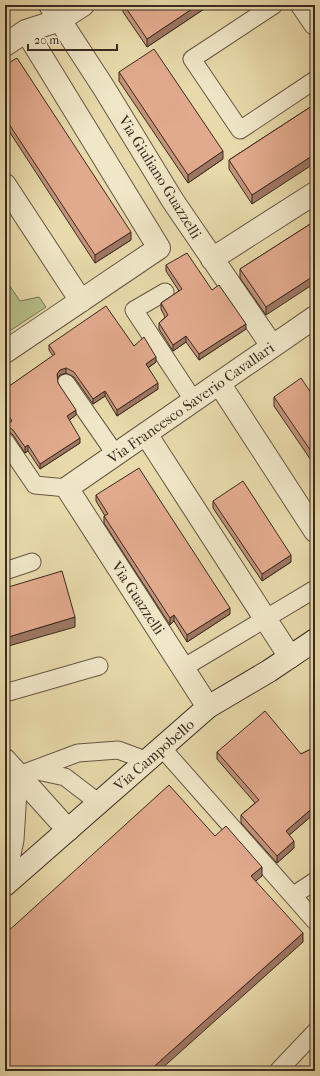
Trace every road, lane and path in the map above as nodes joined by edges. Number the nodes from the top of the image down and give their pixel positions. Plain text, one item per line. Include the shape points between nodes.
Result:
1 (83, 5) edge
2 (274, 5) edge
3 (302, 5) edge
4 (55, 12) edge
5 (315, 24) edge
6 (26, 31) junction
7 (5, 45) edge
8 (315, 80) edge
9 (5, 185) edge
10 (315, 193) edge
11 (212, 259) junction
12 (165, 292) dead end
13 (80, 301) junction
14 (315, 317) edge
15 (272, 346) junction
16 (5, 352) edge
17 (66, 383) dead end
18 (219, 383) junction
19 (194, 401) junction
20 (146, 434) junction
21 (5, 441) edge
22 (116, 455) junction
23 (67, 488) junction
24 (315, 531) edge
25 (32, 562) dead end
26 (5, 571) edge
27 (315, 589) edge
28 (266, 619) junction
29 (315, 640) edge
30 (290, 657) junction
31 (99, 666) dead end
32 (183, 668) junction
33 (5, 693) edge
34 (208, 707) junction
35 (155, 754) junction
36 (19, 768) edge
37 (99, 803) junction
38 (68, 830) junction
39 (315, 881) edge
40 (6, 884) edge
41 (294, 895) junction
42 (315, 921) edge
43 (315, 1032) edge
44 (278, 1071) edge

1 - 4 street
2 - 8 lane via 192,59 240,130
3 - 5 street
4 - 6 street
4 - 11 street, Via Giuliano Guazzelli
6 - 7 street
6 - 13 street via 159,248
9 - 13 street
10 - 11 street
11 - 15 street, Via Giuliano Guazzelli
12 - 19 lane via 134,310
13 - 16 street
14 - 15 street, Via Francesco Saverio Cavallari
15 - 18 street, Via Francesco Saverio Cavallari
17 - 22 lane
18 - 19 street, Via Francesco Saverio Cavallari
18 - 24 street
19 - 20 street, Via Francesco Saverio Cavallari
20 - 22 street, Via Francesco Saverio Cavallari
20 - 28 street
21 - 23 lane via 35,485
22 - 23 street, Via Francesco Saverio Cavallari
23 - 32 street, Via Guazzelli
25 - 26 lane
27 - 28 lane
28 - 30 street
28 - 32 lane
29 - 30 street, Via Campobello
30 - 34 street, Via Campobello
31 - 33 lane
32 - 34 street, Via Guazzelli
34 - 35 street, Via Campobello
35 - 36 lane via 118,750 78,753
35 - 37 street, Via Campobello
35 - 41 lane
36 - 37 lane via 65,777
36 - 38 street
36 - 40 lane via 16,840
37 - 38 street, Via Campobello
38 - 40 street, Via Campobello
39 - 41 lane
41 - 42 lane
43 - 44 lane

